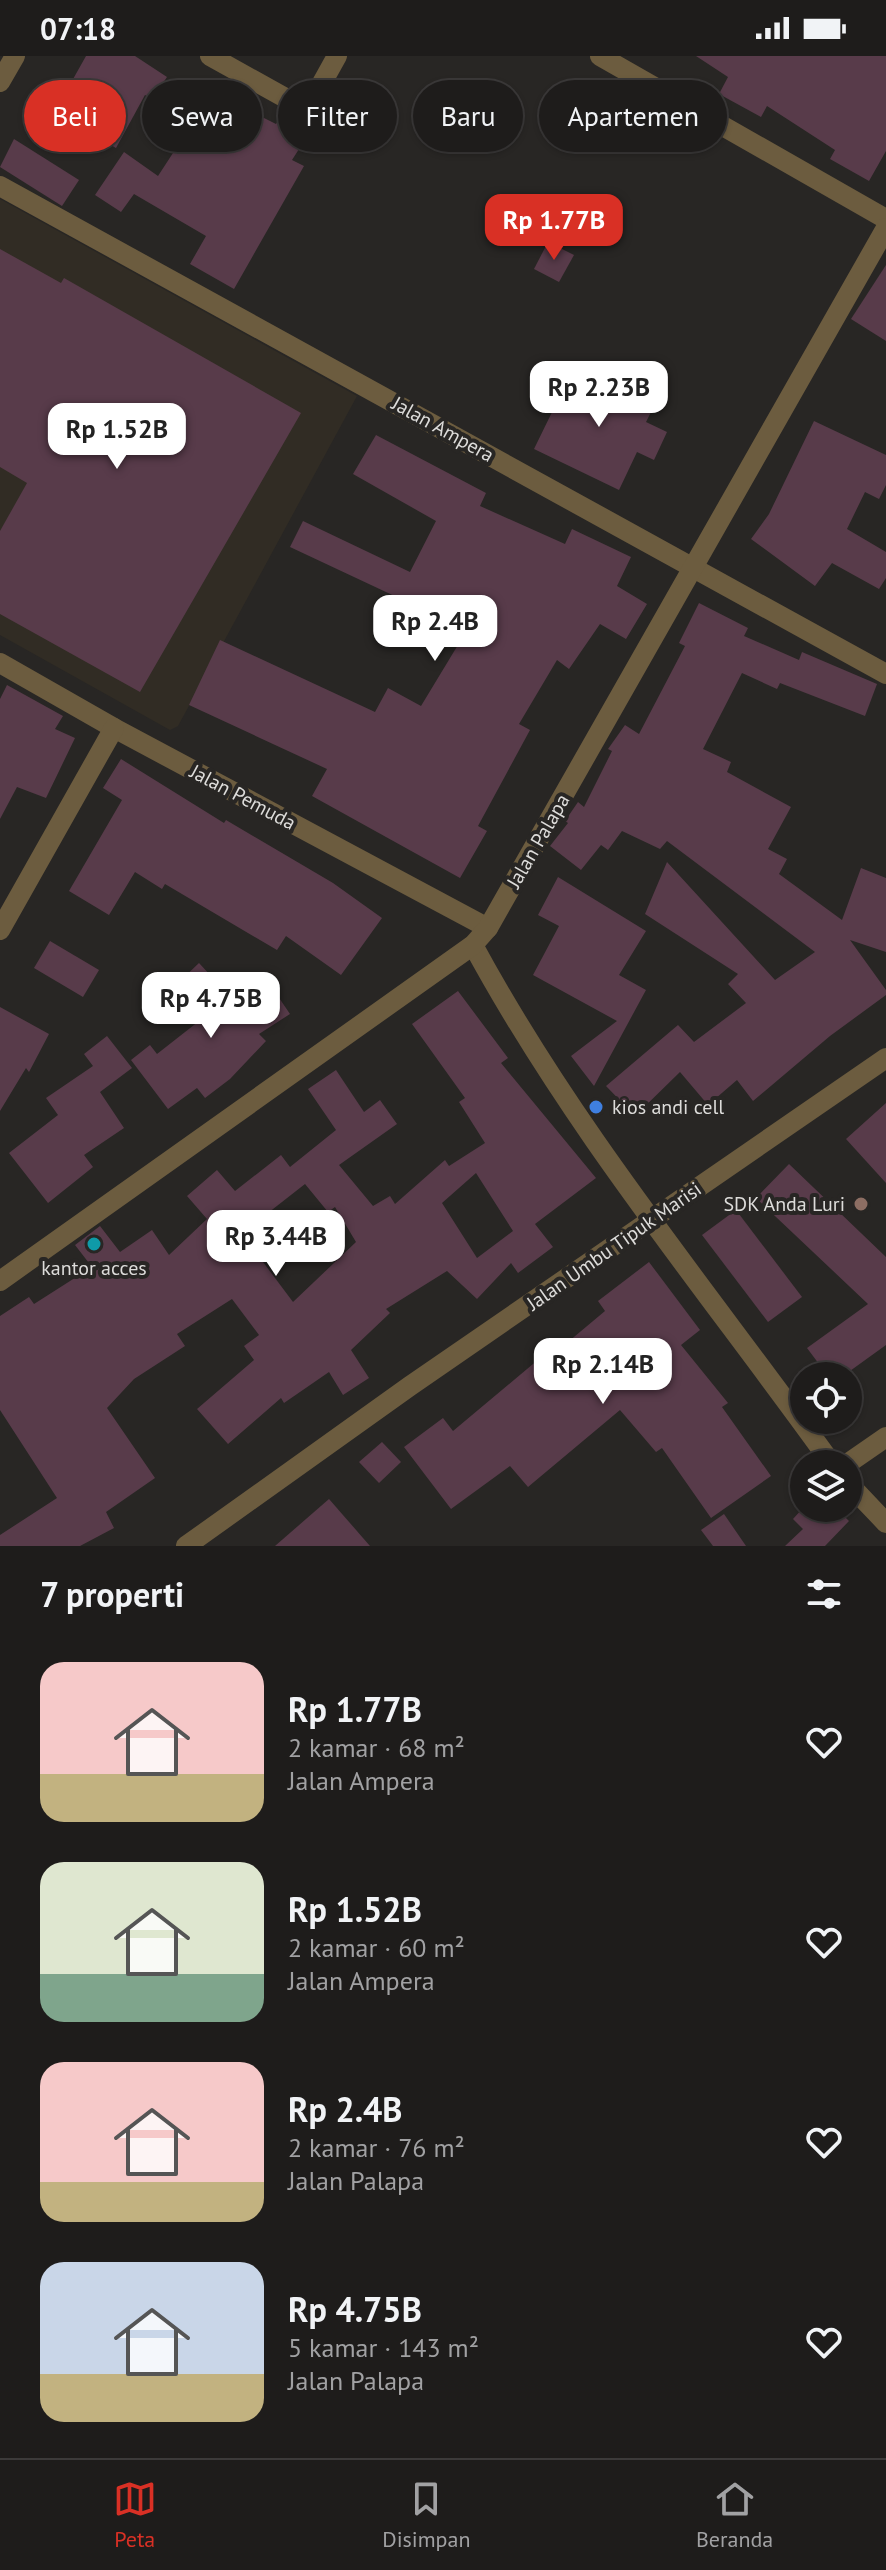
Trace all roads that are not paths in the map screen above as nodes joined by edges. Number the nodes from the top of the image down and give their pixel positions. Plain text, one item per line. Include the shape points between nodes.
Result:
1 (15, 56) edge
2 (210, 56) edge
3 (337, 56) edge
4 (600, 56) edge
5 (0, 82) edge
6 (0, 186) edge
7 (886, 219) edge
8 (886, 228) edge
9 (694, 569) junction
10 (0, 663) edge
11 (886, 674) edge
12 (114, 728) junction
13 (488, 928) junction
14 (0, 930) edge
15 (473, 945) junction
16 (886, 1058) edge
17 (651, 1220) junction
18 (0, 1281) edge
19 (886, 1437) edge
20 (822, 1450) edge
21 (862, 1454) edge
22 (862, 1498) edge
23 (886, 1523) edge
24 (186, 1546) edge

1 - 5 street
2 - 3 street via 307,110
4 - 7 street
6 - 9 street, Jalan Ampera
8 - 9 street, Jalan Palapa
9 - 11 street, Jalan Ampera
9 - 13 street, Jalan Palapa
10 - 12 street, Jalan Pemuda
12 - 13 street, Jalan Pemuda
12 - 14 street
13 - 15 street, Jalan Palapa
15 - 17 street
15 - 18 street, Jalan Palapa
16 - 17 street, Jalan Umbu Tipuk Marisi
17 - 20 street
17 - 24 street, Jalan Umbu Tipuk Marisi
19 - 21 street
22 - 23 street

